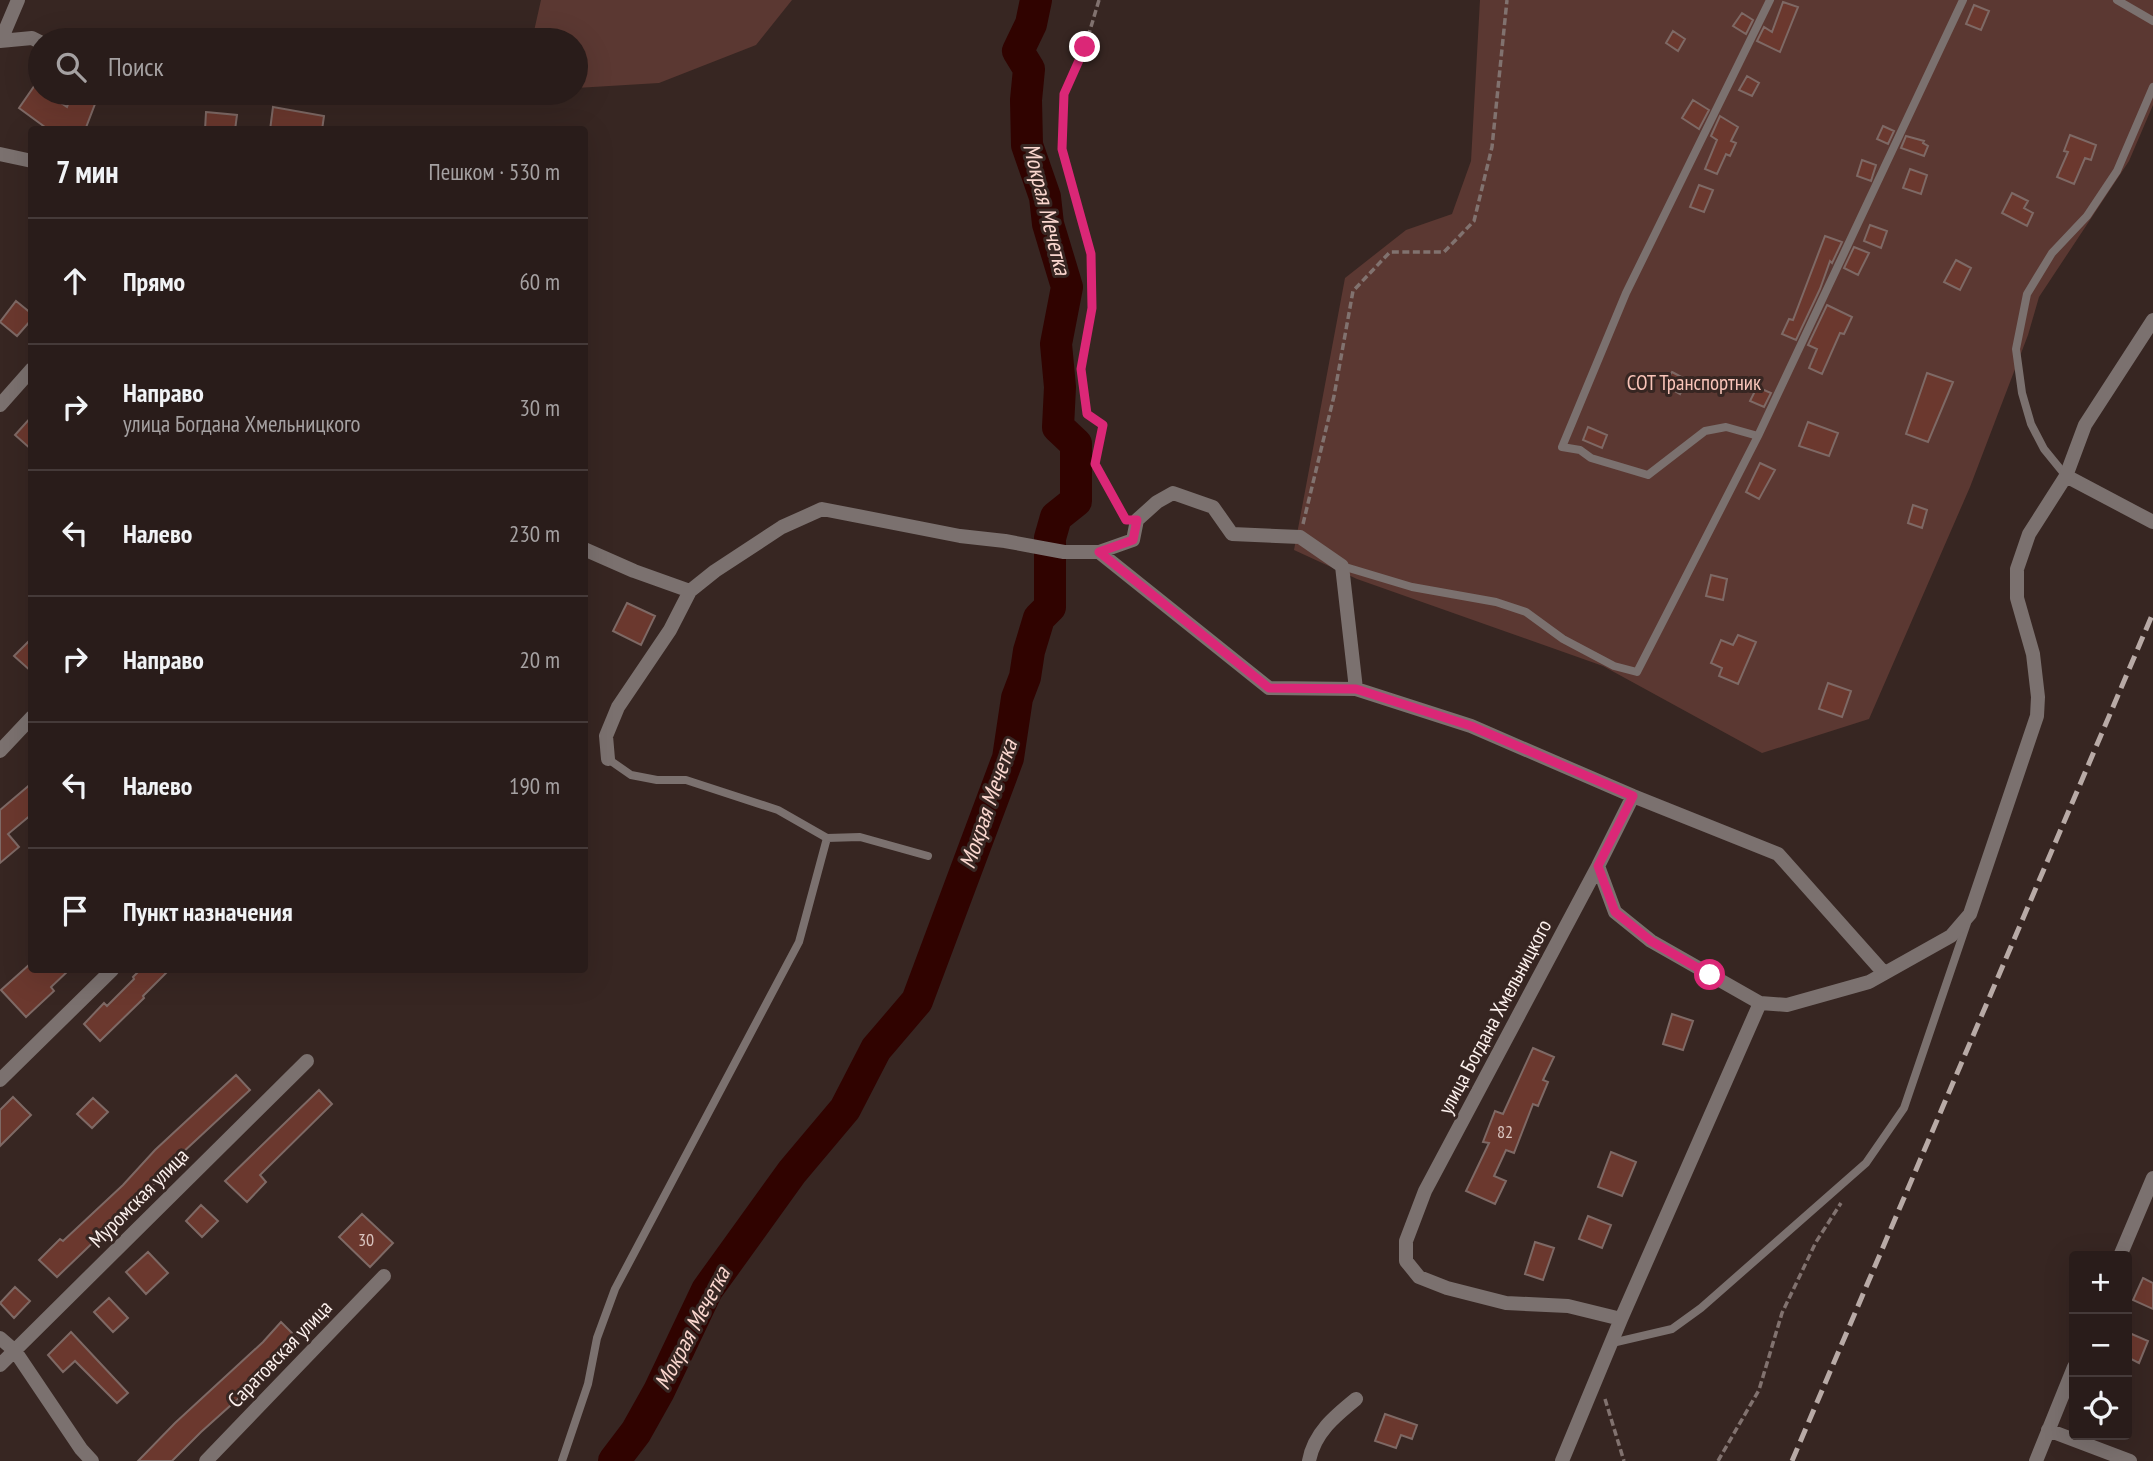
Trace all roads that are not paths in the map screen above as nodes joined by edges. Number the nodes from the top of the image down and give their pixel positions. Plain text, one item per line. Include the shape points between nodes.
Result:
1 (18, 0) edge
2 (1770, 0) edge
3 (1963, 0) edge
4 (2117, 0) edge
5 (2153, 21) edge
6 (28, 38) edge
7 (0, 40) edge
8 (2153, 87) edge
9 (0, 154) edge
10 (28, 160) edge
11 (2153, 320) edge
12 (28, 374) edge
13 (0, 405) edge
14 (1758, 436) junction
15 (2066, 476) junction
16 (2153, 522) edge
17 (588, 551) edge
18 (1099, 552) junction
19 (1342, 566) junction
20 (690, 591) junction
21 (1356, 689) junction
22 (28, 720) edge
23 (0, 751) edge
24 (608, 759) joint
25 (1633, 796) junction
26 (827, 838) junction
27 (929, 856) dead end
28 (1598, 866) junction
29 (1970, 914) junction
30 (109, 973) edge
31 (1884, 973) junction
32 (1760, 1003) junction
33 (307, 1061) dead end
34 (0, 1080) edge
35 (2153, 1178) edge
36 (2122, 1251) edge
37 (384, 1276) dead end
38 (1621, 1319) junction
39 (0, 1338) edge
40 (1612, 1343) junction
41 (15, 1351) junction
42 (0, 1365) edge
43 (2070, 1377) edge
44 (1356, 1399) dead end
45 (2048, 1430) junction
46 (92, 1461) edge
47 (206, 1461) edge
48 (562, 1461) edge
49 (1309, 1461) edge
50 (1562, 1461) edge
51 (2036, 1461) edge
52 (2130, 1461) edge

1 - 7 street
2 - 14 lane via 1626,293 1562,447 1648,475 1705,432 1726,427
3 - 14 lane
4 - 5 lane
6 - 7 street
8 - 15 lane via 2117,171 2087,216 2052,253 2027,294 2017,349 2022,393 2044,449
9 - 10 street
11 - 15 street via 2085,425
12 - 13 street
14 - 19 lane via 1637,673 1563,639 1526,612
15 - 16 street
15 - 29 street via 2029,534 2017,569 2017,598 2034,654 2037,716
17 - 20 street
18 - 19 street via 1133,540 1137,520 1173,493 1213,507 1232,534 1300,537
18 - 20 street via 1040,549 822,509 782,527
18 - 21 street via 1269,688
19 - 21 street
20 - 24 street via 670,630 618,707 606,736
21 - 25 street via 1471,726
22 - 23 street
24 - 26 lane via 631,775 685,780 778,810
25 - 28 street, улица Богдана Хмельницкого
25 - 31 street via 1778,854
26 - 27 lane via 860,837
26 - 48 lane via 799,942 614,1289
28 - 32 street via 1615,912 1651,941
28 - 38 street, улица Богдана Хмельницкого via 1425,1191 1406,1241 1406,1261 1419,1277 1447,1288 1506,1303 1568,1306
29 - 31 street via 1951,936
29 - 40 lane via 1905,1108 1866,1163 1672,1329
30 - 34 street
31 - 32 street via 1869,982 1787,1005
32 - 38 street
33 - 41 street, Муромская улица
35 - 36 street
37 - 47 street, Саратовская улица
38 - 40 street
39 - 41 street
40 - 50 street
41 - 42 street, Муромская улица
41 - 46 street
43 - 45 street
44 - 49 street via 1331,1419
45 - 51 street
45 - 52 street

